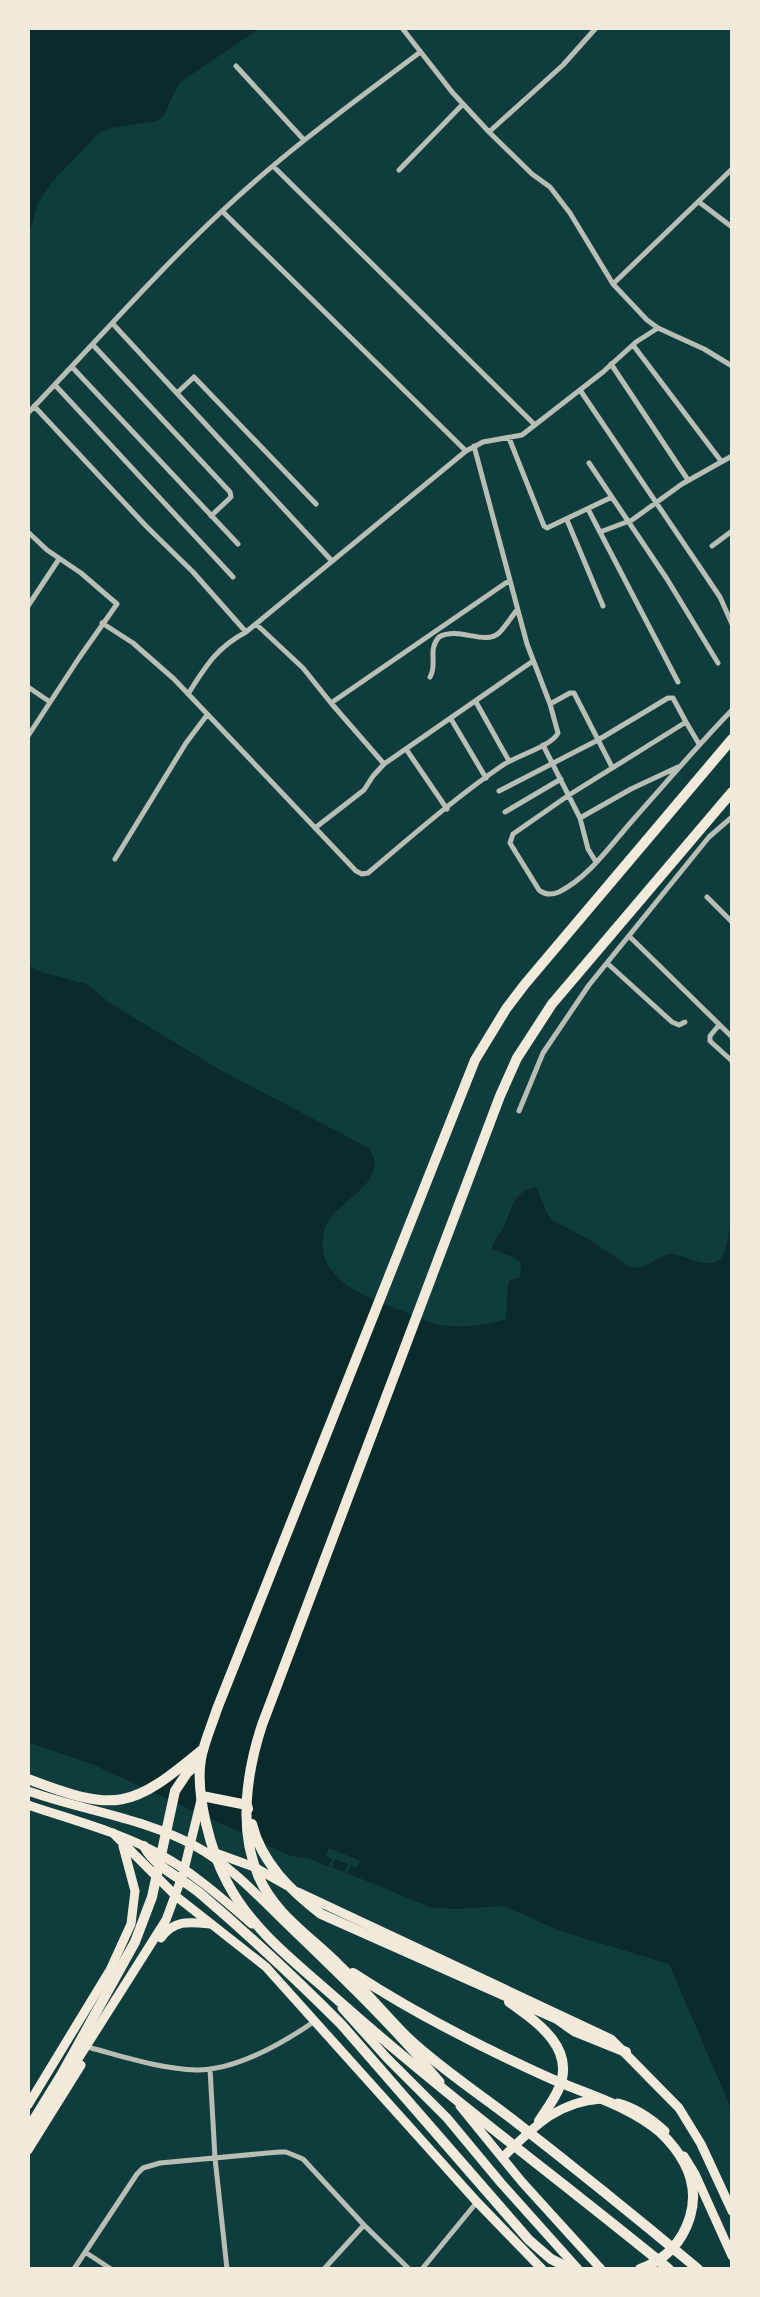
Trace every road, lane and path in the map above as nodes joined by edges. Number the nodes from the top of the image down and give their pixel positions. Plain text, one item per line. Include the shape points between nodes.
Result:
1 (402, 28) edge
2 (596, 28) edge
3 (419, 52) junction
4 (236, 66) dead end
5 (463, 104) junction
6 (489, 132) junction
7 (304, 140) junction
8 (273, 166) junction
9 (732, 169) edge
10 (399, 170) dead end
11 (699, 202) junction
12 (222, 211) junction
13 (732, 228) edge
14 (613, 284) junction
15 (113, 324) junction
16 (657, 328) junction
17 (93, 345) junction
18 (633, 345) junction
19 (611, 364) junction
20 (732, 366) edge
21 (72, 367) junction
22 (55, 385) junction
23 (580, 390) junction
24 (177, 393) junction
25 (34, 406) junction
26 (28, 413) edge
27 (535, 425) junction
28 (509, 438) junction
29 (474, 446) junction
30 (466, 451) junction
31 (732, 456) edge
32 (721, 461) junction
33 (589, 463) dead end
34 (688, 480) junction
35 (612, 497) junction
36 (656, 502) junction
37 (316, 504) dead end
38 (588, 509) junction
39 (211, 516) junction
40 (567, 520) junction
41 (628, 521) junction
42 (28, 531) edge
43 (732, 531) edge
44 (600, 532) junction
45 (238, 544) dead end
46 (712, 546) dead end
47 (59, 559) junction
48 (332, 561) junction
49 (233, 577) dead end
50 (510, 580) junction
51 (28, 606) edge
52 (603, 606) dead end
53 (517, 610) junction
54 (102, 623) junction
55 (256, 624) junction
56 (732, 624) edge
57 (246, 632) junction
58 (533, 661) junction
59 (718, 663) dead end
60 (430, 677) dead end
61 (678, 682) dead end
62 (28, 687) edge
63 (188, 694) junction
64 (50, 702) junction
65 (476, 702) junction
66 (331, 703) junction
67 (550, 704) junction
68 (732, 710) edge
69 (207, 715) junction
70 (451, 719) junction
71 (686, 722) junction
72 (28, 736) edge
73 (732, 739) edge
74 (598, 740) junction
75 (699, 744) junction
76 (542, 745) junction
77 (406, 749) junction
78 (509, 761) junction
79 (553, 763) junction
80 (384, 764) junction
81 (681, 766) junction
82 (612, 767) junction
83 (486, 778) junction
84 (561, 779) junction
85 (499, 791) dead end
86 (732, 792) edge
87 (569, 794) junction
88 (447, 809) junction
89 (505, 812) dead end
90 (580, 818) junction
91 (731, 820) edge
92 (315, 828) junction
93 (115, 859) dead end
94 (596, 862) junction
95 (707, 897) dead end
96 (732, 922) edge
97 (629, 936) junction
98 (607, 963) junction
99 (685, 1022) dead end
100 (719, 1025) junction
101 (732, 1037) edge
102 (732, 1061) edge
103 (519, 1111) dead end
104 (204, 1748) junction
105 (200, 1762) junction
106 (28, 1779) edge
107 (28, 1791) edge
108 (202, 1796) junction
109 (28, 1805) edge
110 (247, 1805) junction
111 (113, 1833) junction
112 (122, 1845) junction
113 (194, 1845) junction
114 (144, 1846) junction
115 (212, 1924) junction
116 (338, 1964) junction
117 (489, 1988) junction
118 (315, 2021) junction
119 (91, 2048) junction
120 (626, 2052) junction
121 (210, 2069) junction
122 (28, 2105) edge
123 (539, 2121) junction
124 (28, 2129) edge
125 (28, 2137) edge
126 (28, 2150) edge
127 (503, 2157) junction
128 (215, 2158) junction
129 (477, 2202) junction
130 (732, 2211) edge
131 (364, 2225) junction
132 (85, 2252) junction
133 (668, 2254) junction
134 (732, 2256) edge
135 (74, 2269) edge
136 (111, 2269) edge
137 (227, 2269) edge
138 (324, 2269) edge
139 (409, 2269) edge
140 (422, 2269) edge
141 (542, 2269) edge
142 (571, 2269) edge
143 (578, 2269) edge
144 (601, 2269) edge
145 (640, 2269) edge
146 (660, 2269) edge
147 (669, 2269) edge
148 (698, 2269) edge

1 - 3 street
2 - 6 street via 554,74
3 - 5 street
3 - 7 street
4 - 7 street
5 - 6 street
5 - 10 street
6 - 14 street via 550,187
7 - 8 street
8 - 12 street
8 - 27 street
9 - 11 street
11 - 13 street
11 - 14 street
12 - 15 street
12 - 30 street
14 - 16 street
15 - 17 street
15 - 24 street
16 - 18 street
16 - 20 street
17 - 21 street
17 - 39 street via 230,492 231,497
18 - 19 street
18 - 32 street
19 - 23 street
19 - 34 street
21 - 22 street
21 - 39 street
22 - 25 street
22 - 49 street
23 - 27 street
23 - 36 street
24 - 37 street via 194,377
24 - 48 street
25 - 26 street
25 - 57 street
27 - 28 street
28 - 29 street
28 - 40 street via 544,526 550,529
29 - 30 street
29 - 50 street
30 - 48 street
31 - 32 street
32 - 34 street
33 - 35 street
34 - 36 street
35 - 38 street
35 - 41 street
36 - 41 street
36 - 56 street via 720,597
38 - 40 street
38 - 44 street
39 - 45 street
40 - 52 street
41 - 44 street
41 - 59 street
42 - 47 street
43 - 46 street
44 - 61 street
47 - 51 street
47 - 54 street via 117,602
48 - 55 street
50 - 53 street
50 - 66 street
53 - 58 street
53 - 60 street via 492,637 454,632 439,637 432,649
54 - 63 street via 147,654
54 - 64 street
55 - 57 street
55 - 66 street via 303,668
57 - 63 street via 214,655
58 - 65 street
58 - 67 street
62 - 64 street
63 - 69 street
64 - 72 street
65 - 70 street
65 - 78 street
66 - 80 street
67 - 74 street via 573,692
67 - 76 street via 558,733
68 - 75 street
69 - 92 street
69 - 93 street
70 - 77 street
70 - 83 street
71 - 74 street via 673,698 668,698
71 - 75 street
71 - 82 street
73 - 104 highway via 525,984 475,1060
74 - 79 street
74 - 82 street
75 - 81 street
76 - 78 street
76 - 79 street
77 - 80 street
77 - 88 street
78 - 83 street
79 - 84 street
79 - 85 street
80 - 92 street via 364,790
81 - 90 street
81 - 94 street
82 - 87 street
83 - 88 street
84 - 87 street
84 - 89 street
86 - 110 highway via 552,1004 517,1058 262,1724
87 - 90 street
87 - 94 street via 513,834 510,843 542,894 565,888
88 - 92 street via 365,874 356,871
90 - 94 street
91 - 97 street via 709,837
95 - 96 street
97 - 98 street
97 - 100 street
98 - 99 street via 672,1022 679,1026
98 - 103 street via 543,1053
100 - 101 street
100 - 102 street via 710,1041
104 - 105 highway
104 - 106 highway via 142,1795 115,1801 85,1798
105 - 108 highway
105 - 124 highway via 175,1791 140,1932
107 - 113 main road via 157,1829
108 - 110 highway
108 - 125 main road via 183,1874 166,1920
108 - 147 highway via 211,1843 226,1881 248,1915 276,1945 392,2048
109 - 111 main road
110 - 116 highway via 251,1855 263,1886 282,1913
110 - 117 highway via 263,1851 288,1886 321,1914
111 - 112 main road
111 - 114 main road
112 - 115 main road
112 - 122 main road via 135,1891 131,1924 110,1970
113 - 120 main road via 254,1867 304,1896 605,2035
113 - 127 main road via 252,1890 316,1951 435,2076
114 - 142 highway via 155,1862 200,1893 298,1981 530,2240
114 - 143 main road via 199,1880 307,1970 447,2118
115 - 118 main road via 266,1967
115 - 119 main road via 187,1922 166,1930
116 - 133 highway via 462,2037 605,2099 659,2131 685,2161 693,2193 686,2228
116 - 148 highway via 409,2039
117 - 120 highway
117 - 123 highway via 537,2021 556,2045 562,2067 559,2087
118 - 121 street via 264,2051
118 - 129 main road
119 - 121 street via 153,2064
119 - 126 main road
120 - 130 main road via 678,2108 701,2144
121 - 128 street
123 - 127 main road
123 - 134 main road via 571,2105 600,2099 651,2118 695,2174
127 - 144 main road
128 - 131 street via 294,2154
128 - 132 street via 143,2168
128 - 137 street
129 - 140 street
129 - 141 main road
131 - 138 street
131 - 139 street
132 - 135 street
132 - 136 street
133 - 145 highway
133 - 146 highway

